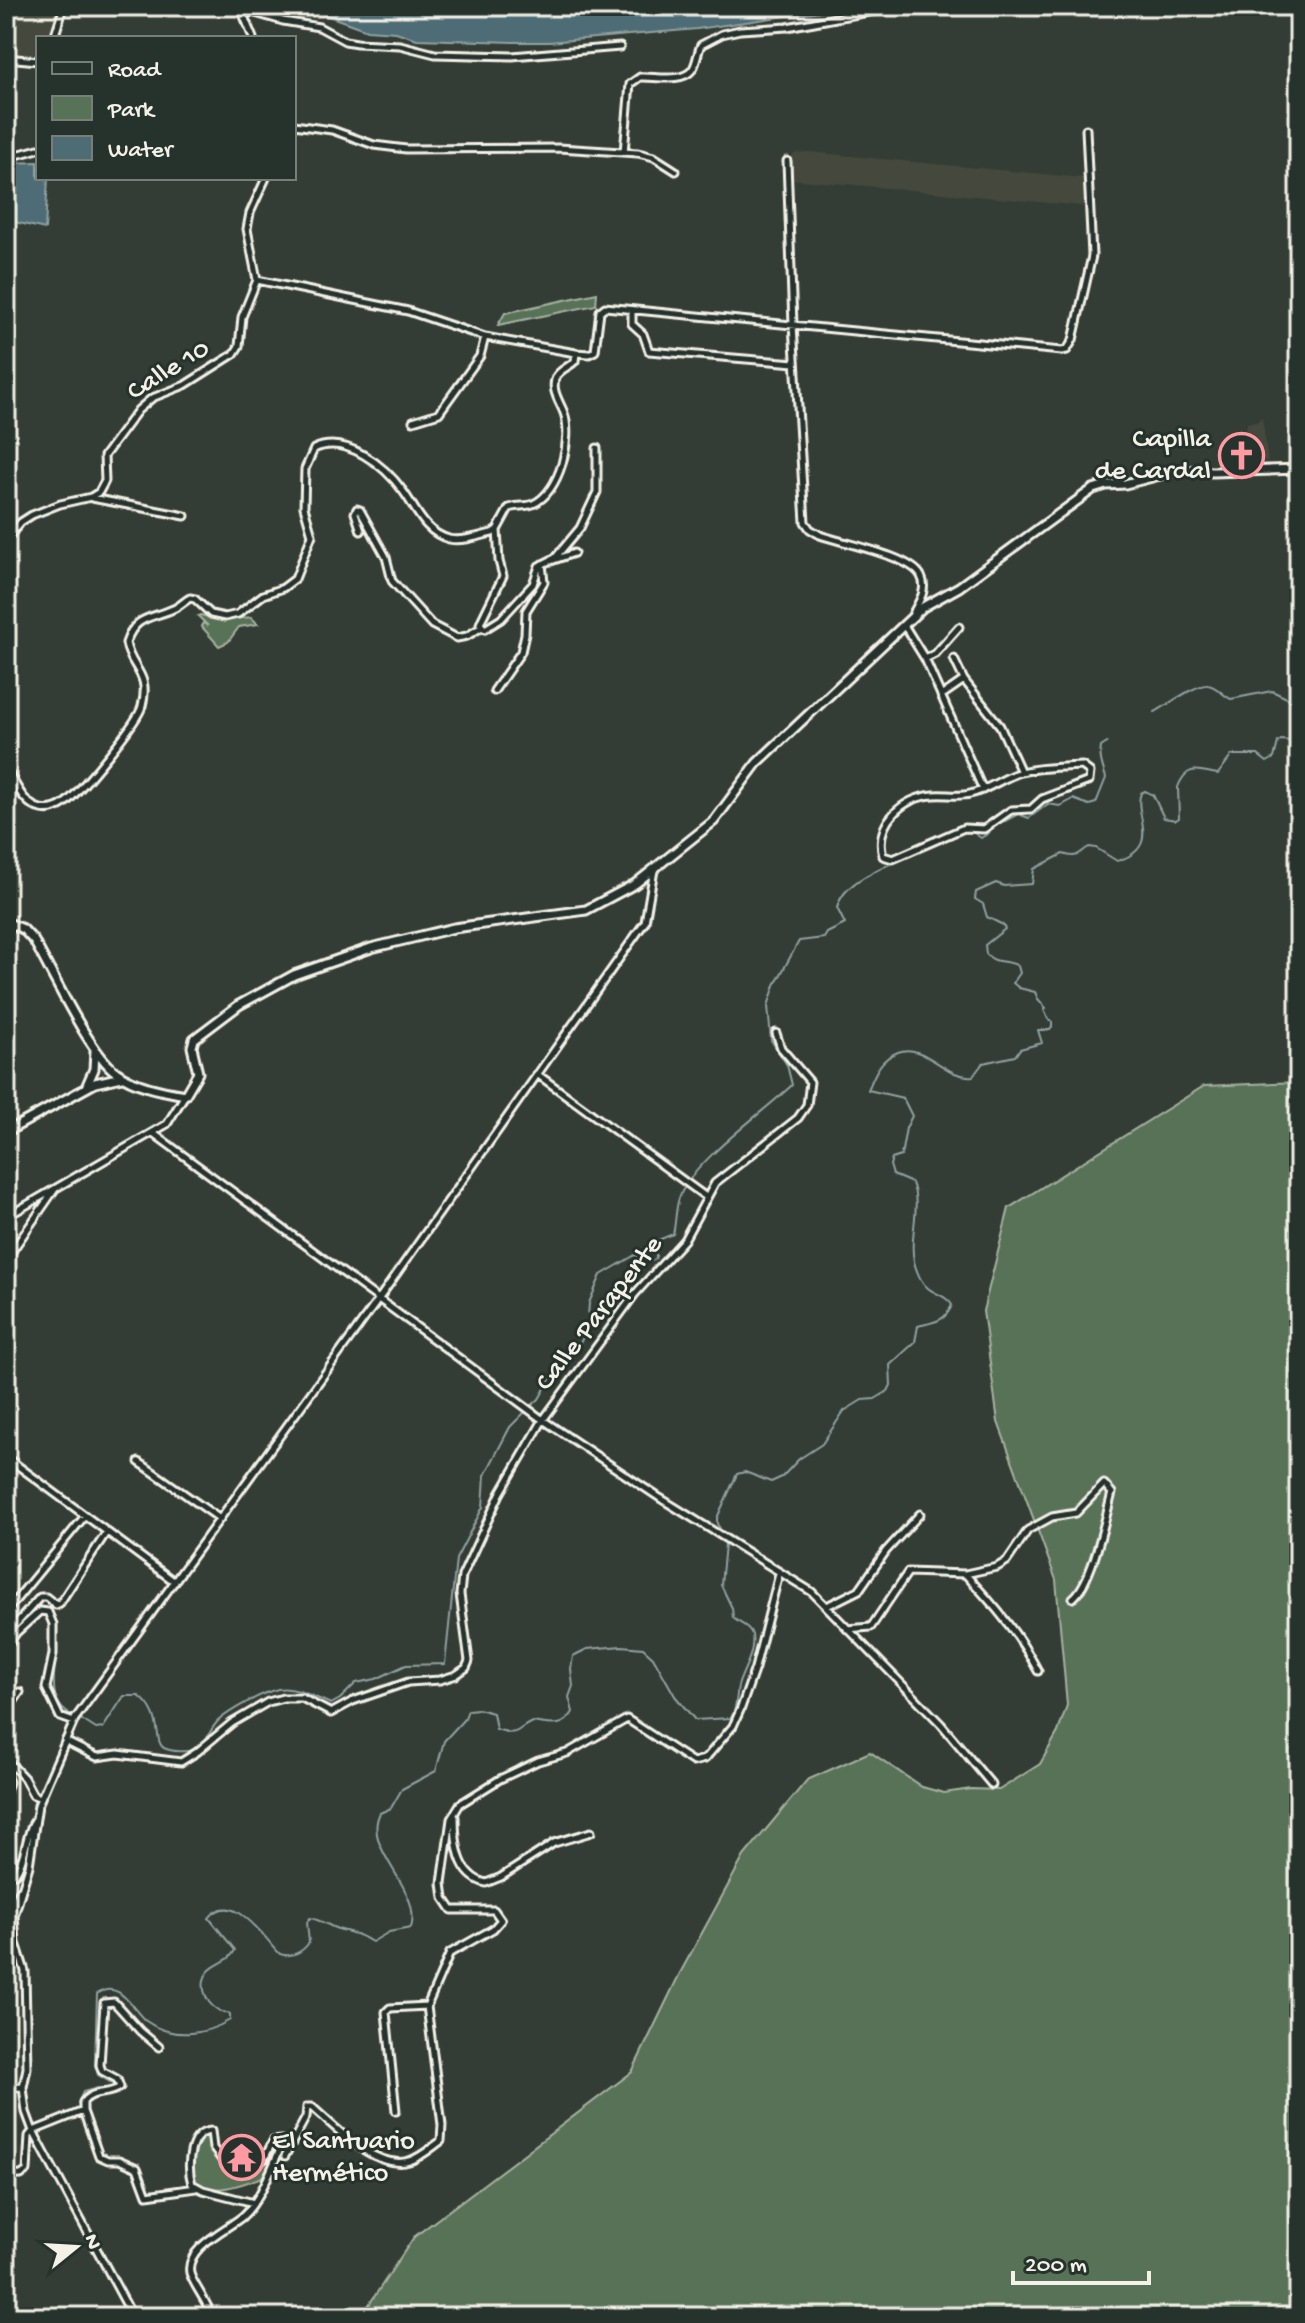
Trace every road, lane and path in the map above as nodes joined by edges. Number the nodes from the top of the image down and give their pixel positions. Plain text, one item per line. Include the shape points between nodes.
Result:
1 (64, 6) edge
2 (901, 6) edge
3 (240, 8) edge
4 (55, 36) edge
5 (252, 36) edge
6 (620, 47) dead end
7 (6, 58) edge
8 (36, 61) edge
9 (296, 125) edge
10 (1086, 129) dead end
11 (36, 150) edge
12 (624, 152) junction
13 (6, 158) edge
14 (787, 161) dead end
15 (676, 171) dead end
16 (265, 180) edge
17 (257, 280) junction
18 (632, 310) junction
19 (793, 325) junction
20 (485, 337) junction
21 (576, 353) junction
22 (795, 363) junction
23 (413, 421) dead end
24 (597, 448) dead end
25 (1299, 469) edge
26 (91, 497) junction
27 (185, 516) dead end
28 (497, 530) junction
29 (361, 531) dead end
30 (6, 540) edge
31 (574, 553) dead end
32 (550, 561) junction
33 (542, 564) junction
34 (906, 623) junction
35 (482, 627) junction
36 (959, 627) dead end
37 (925, 659) junction
38 (954, 659) dead end
39 (964, 680) junction
40 (494, 691) dead end
41 (941, 696) junction
42 (6, 768) edge
43 (1021, 772) junction
44 (983, 790) junction
45 (654, 870) junction
46 (6, 922) edge
47 (776, 1033) dead end
48 (95, 1049) junction
49 (537, 1074) junction
50 (124, 1077) junction
51 (85, 1088) junction
52 (185, 1095) junction
53 (6, 1132) edge
54 (153, 1133) junction
55 (55, 1189) junction
56 (706, 1197) junction
57 (6, 1217) edge
58 (6, 1260) edge
59 (378, 1300) junction
60 (543, 1420) junction
61 (6, 1457) edge
62 (139, 1462) dead end
63 (15, 1463) junction
64 (6, 1474) edge
65 (920, 1514) dead end
66 (84, 1517) junction
67 (220, 1519) junction
68 (106, 1533) junction
69 (779, 1574) junction
70 (965, 1574) junction
71 (175, 1582) junction
72 (1073, 1598) dead end
73 (827, 1606) junction
74 (6, 1612) edge
75 (16, 1624) dead end
76 (846, 1629) junction
77 (6, 1647) edge
78 (1038, 1671) dead end
79 (20, 1692) dead end
80 (6, 1712) edge
81 (74, 1722) junction
82 (65, 1741) junction
83 (6, 1759) edge
84 (6, 1773) edge
85 (992, 1785) dead end
86 (6, 1792) edge
87 (41, 1798) junction
88 (455, 1812) junction
89 (36, 1820) junction
90 (591, 1832) dead end
91 (6, 1849) edge
92 (25, 1882) junction
93 (6, 1917) edge
94 (427, 2006) junction
95 (159, 2047) dead end
96 (23, 2087) junction
97 (6, 2088) edge
98 (83, 2111) junction
99 (396, 2111) dead end
100 (33, 2131) junction
101 (285, 2156) dead end
102 (257, 2163) dead end
103 (225, 2164) dead end
104 (6, 2176) edge
105 (196, 2188) junction
106 (254, 2203) junction
107 (133, 2317) edge
108 (212, 2317) edge

1 - 4 street
2 - 12 street via 722,34 701,45 689,74 633,79
3 - 5 street
3 - 6 street via 319,27 345,41 435,54 512,56
7 - 8 street
9 - 12 street via 406,149
10 - 19 street via 1092,256 1067,350
11 - 13 street
12 - 15 street via 649,155
14 - 19 street
16 - 17 street via 247,229
17 - 20 street via 408,311
17 - 26 street, Calle 10 via 234,354 138,410 104,456 105,481
18 - 19 street
18 - 21 street via 601,308 595,351
18 - 22 street via 632,324 651,352
19 - 22 street
20 - 21 street
20 - 23 street via 480,356 439,413
21 - 28 street via 575,361 554,381 567,424 557,480 534,503 509,508
22 - 34 street via 805,522 820,535 903,562 921,576 923,591
24 - 32 street via 597,492 577,533
25 - 34 street via 1179,470 1093,489
26 - 27 street
26 - 30 street via 32,515
28 - 35 street via 503,579 490,597
28 - 42 street via 454,539 435,533 393,478 370,459 339,445 314,449 305,469 304,495 312,535 290,584 234,615 215,616 190,598 138,623 126,643 144,680 141,710 68,801 42,809 31,804
29 - 35 street via 357,509 386,557 392,581 437,629 457,638
31 - 32 street
32 - 33 street
33 - 35 street via 533,584 501,619
33 - 40 street via 544,582 526,611 521,652
34 - 37 street
34 - 45 street via 757,763 714,821
36 - 37 street
37 - 41 street
38 - 39 street
39 - 41 street
39 - 43 street via 995,718
41 - 44 street
43 - 44 street
43 - 44 street via 1082,766 1091,776 1031,809 1011,810 984,829 964,828 905,855 883,856 883,827 902,806 922,796
45 - 49 street via 645,922
45 - 52 street via 586,910 454,928 371,948 294,975 239,1005 194,1039 198,1073
46 - 48 street via 34,941
47 - 56 street, Calle Parapente via 781,1048 810,1082 807,1105 798,1118 721,1177
48 - 50 street
48 - 51 street
49 - 56 street
49 - 59 street
50 - 51 street
50 - 52 street
51 - 53 street
52 - 54 street via 171,1121
54 - 55 street
54 - 59 street
55 - 57 street
55 - 58 street
56 - 60 street, Calle Parapente via 684,1240 635,1294
59 - 60 street
59 - 67 street
60 - 69 street
60 - 82 street, Calle Parapente via 494,1505 462,1576 469,1661 456,1675 408,1682 331,1713 298,1698 268,1702 242,1715 181,1762 118,1754 97,1757
61 - 63 street
62 - 67 street
63 - 64 street
63 - 66 street
65 - 73 street via 859,1590
66 - 68 street
66 - 74 street
67 - 71 street
68 - 71 street
68 - 75 street via 60,1603 40,1597
69 - 73 street
69 - 88 street via 741,1708 705,1759 693,1762 627,1719 567,1753 500,1779
70 - 72 street via 1002,1564 1028,1530 1052,1517 1073,1515 1104,1484 1112,1493 1107,1512 1089,1570
70 - 76 street via 908,1572 871,1627
70 - 78 street via 1022,1640
71 - 81 street
73 - 76 street
76 - 85 street via 941,1724
77 - 81 street via 40,1611 50,1613 53,1654 47,1692 60,1717
79 - 80 street
81 - 82 street
82 - 87 street
83 - 87 street
84 - 86 street
87 - 89 street
88 - 90 street via 459,1856 481,1882 501,1877 554,1843
88 - 94 street via 445,1857 444,1898 452,1910 494,1910 501,1920 450,1953
89 - 91 street via 15,1874 9,1872 12,1858
89 - 92 street
92 - 93 street
92 - 96 street via 13,1925 25,1971
94 - 99 street via 386,2012
94 - 101 street via 441,2141 412,2161 386,2161 307,2107
95 - 98 street via 114,2002 104,2003 100,2065 120,2087 90,2095
96 - 97 street
96 - 100 street
98 - 100 street
98 - 105 street via 99,2156 137,2168 147,2195
100 - 104 street via 27,2171
100 - 107 street
102 - 106 street via 273,2141 281,2140
103 - 105 street via 213,2148 211,2131 198,2136 189,2173
105 - 106 street
106 - 108 street via 193,2256 190,2273

